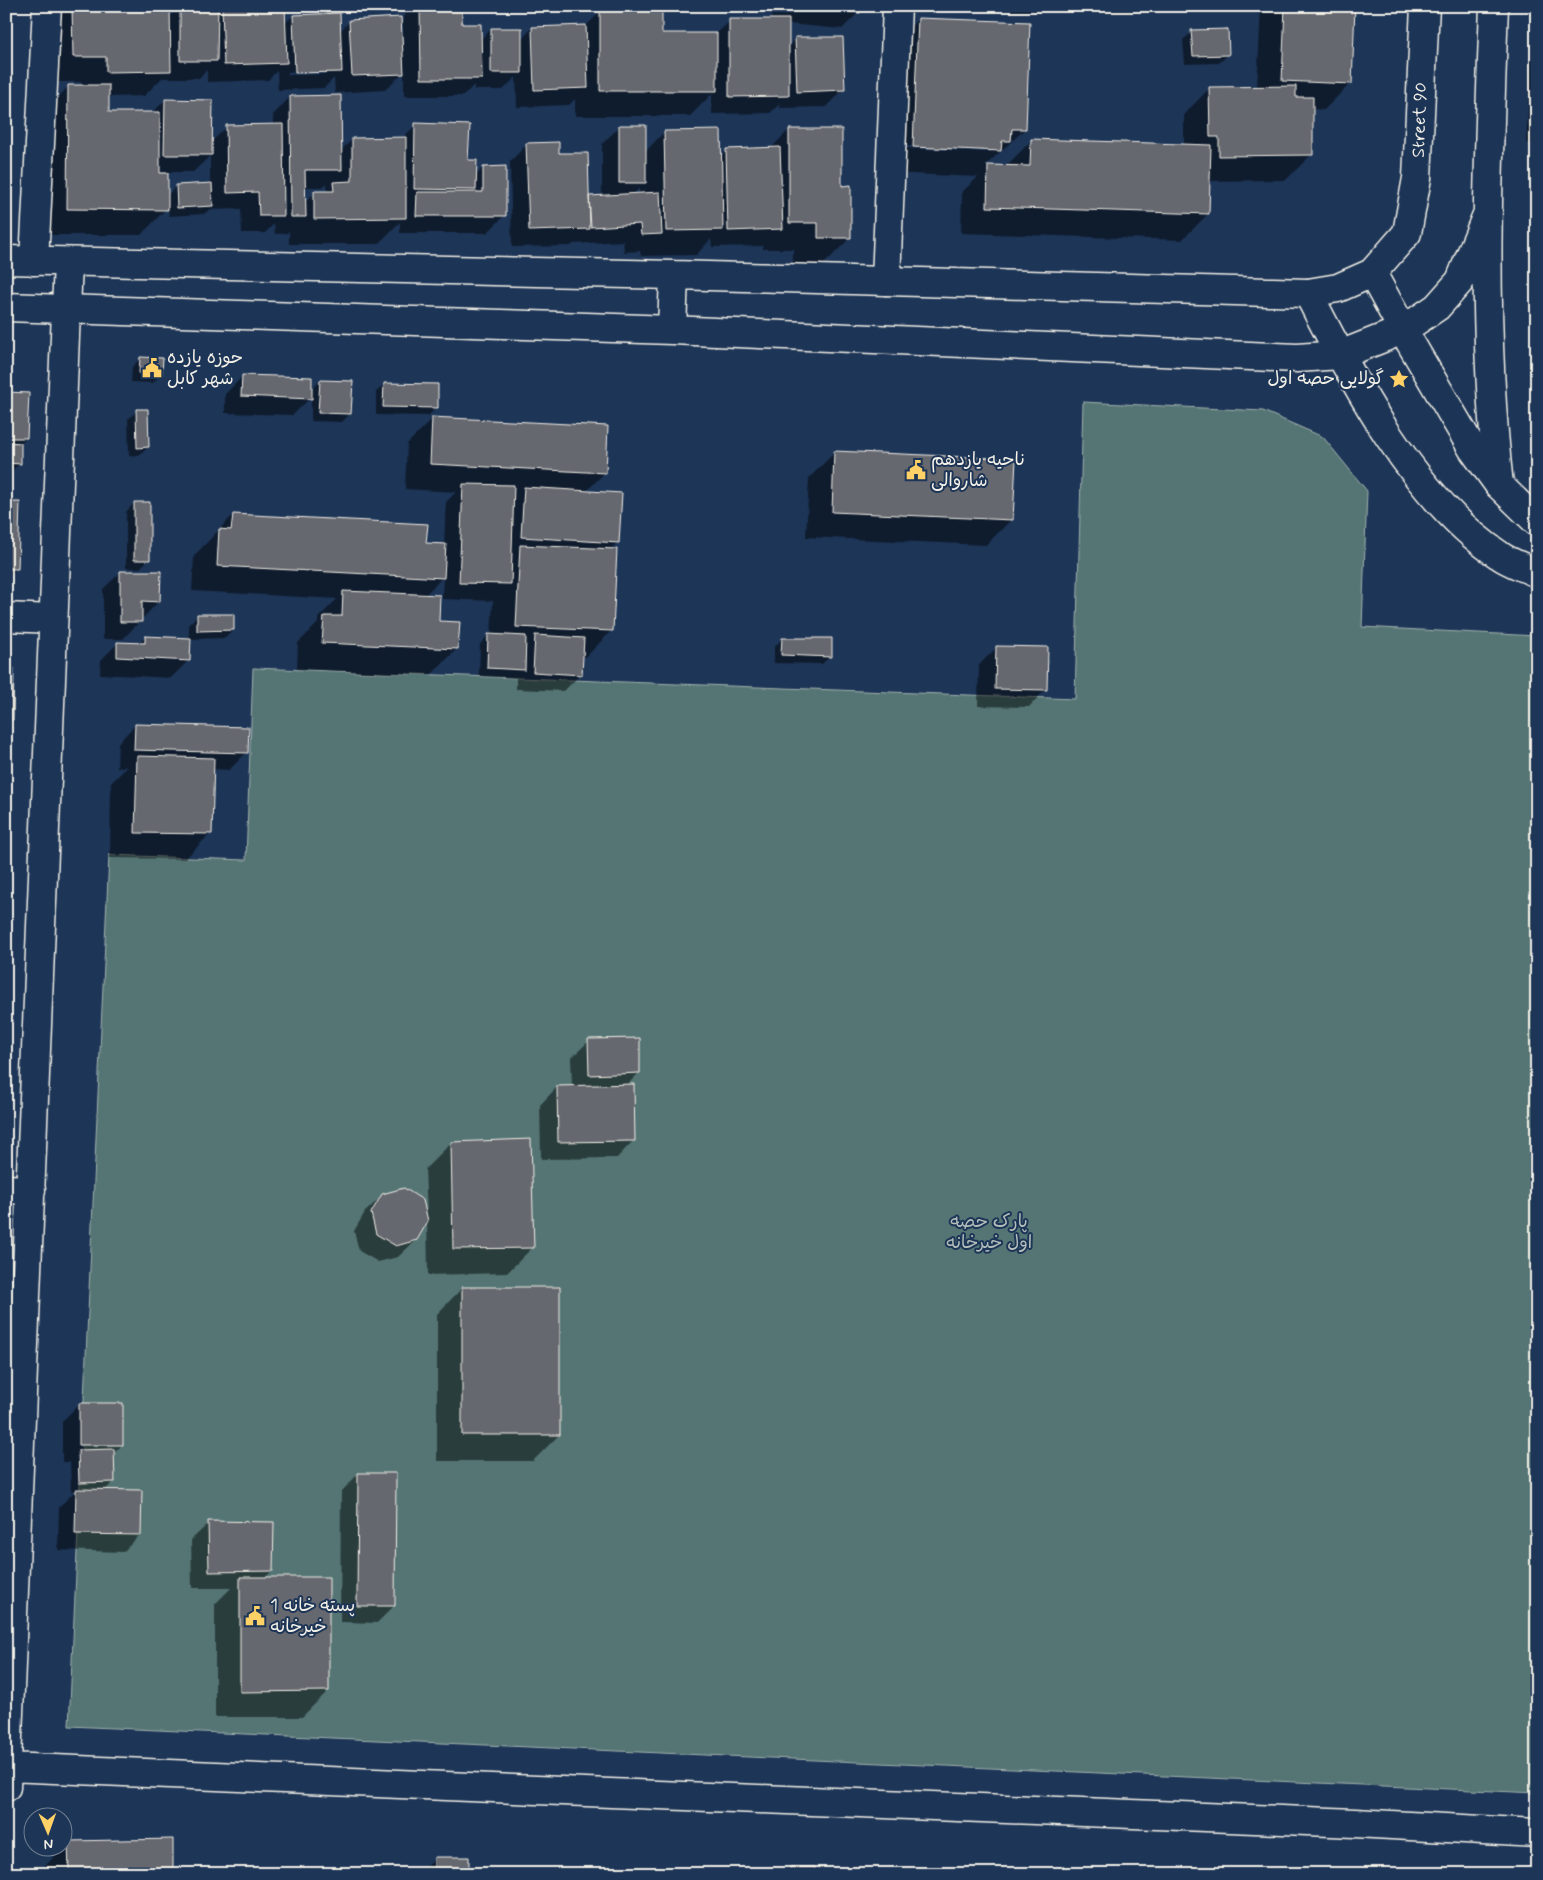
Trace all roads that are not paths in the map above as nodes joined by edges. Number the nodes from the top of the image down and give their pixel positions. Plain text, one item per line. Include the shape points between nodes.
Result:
1 (47, 6) edge
2 (897, 6) edge
3 (1424, 6) edge
4 (1494, 6) edge
5 (1486, 217) junction
6 (6, 260) edge
7 (34, 261) junction
8 (68, 262) junction
9 (1372, 273) junction
10 (674, 275) junction
11 (886, 281) junction
12 (1308, 293) junction
13 (6, 307) edge
14 (67, 309) junction
15 (672, 330) junction
16 (1403, 330) junction
17 (1340, 355) junction
18 (1499, 484) junction
19 (1537, 522) edge
20 (1537, 573) edge
21 (6, 617) edge
22 (53, 619) junction
23 (18, 1190) edge
24 (12, 1505) edge
25 (7, 1777) edge
26 (1537, 1833) edge

1 - 7 street
2 - 11 street
3 - 9 street, Street 90 via 1417,178 1407,233
4 - 5 street
5 - 16 street via 1460,281 1436,307
5 - 18 street via 1492,429
6 - 7 street
7 - 8 street
8 - 10 street
8 - 14 street
9 - 12 street via 1338,288
9 - 16 street
10 - 11 street
10 - 15 street
11 - 12 street
12 - 17 street
13 - 14 street
14 - 15 street
14 - 22 street
15 - 17 street via 1297,358
16 - 17 street
16 - 18 street via 1472,448
17 - 20 street via 1392,440 1461,526 1500,557
18 - 19 street
21 - 22 street
22 - 23 street
23 - 24 street
24 - 25 street
25 - 26 street via 527,1790

